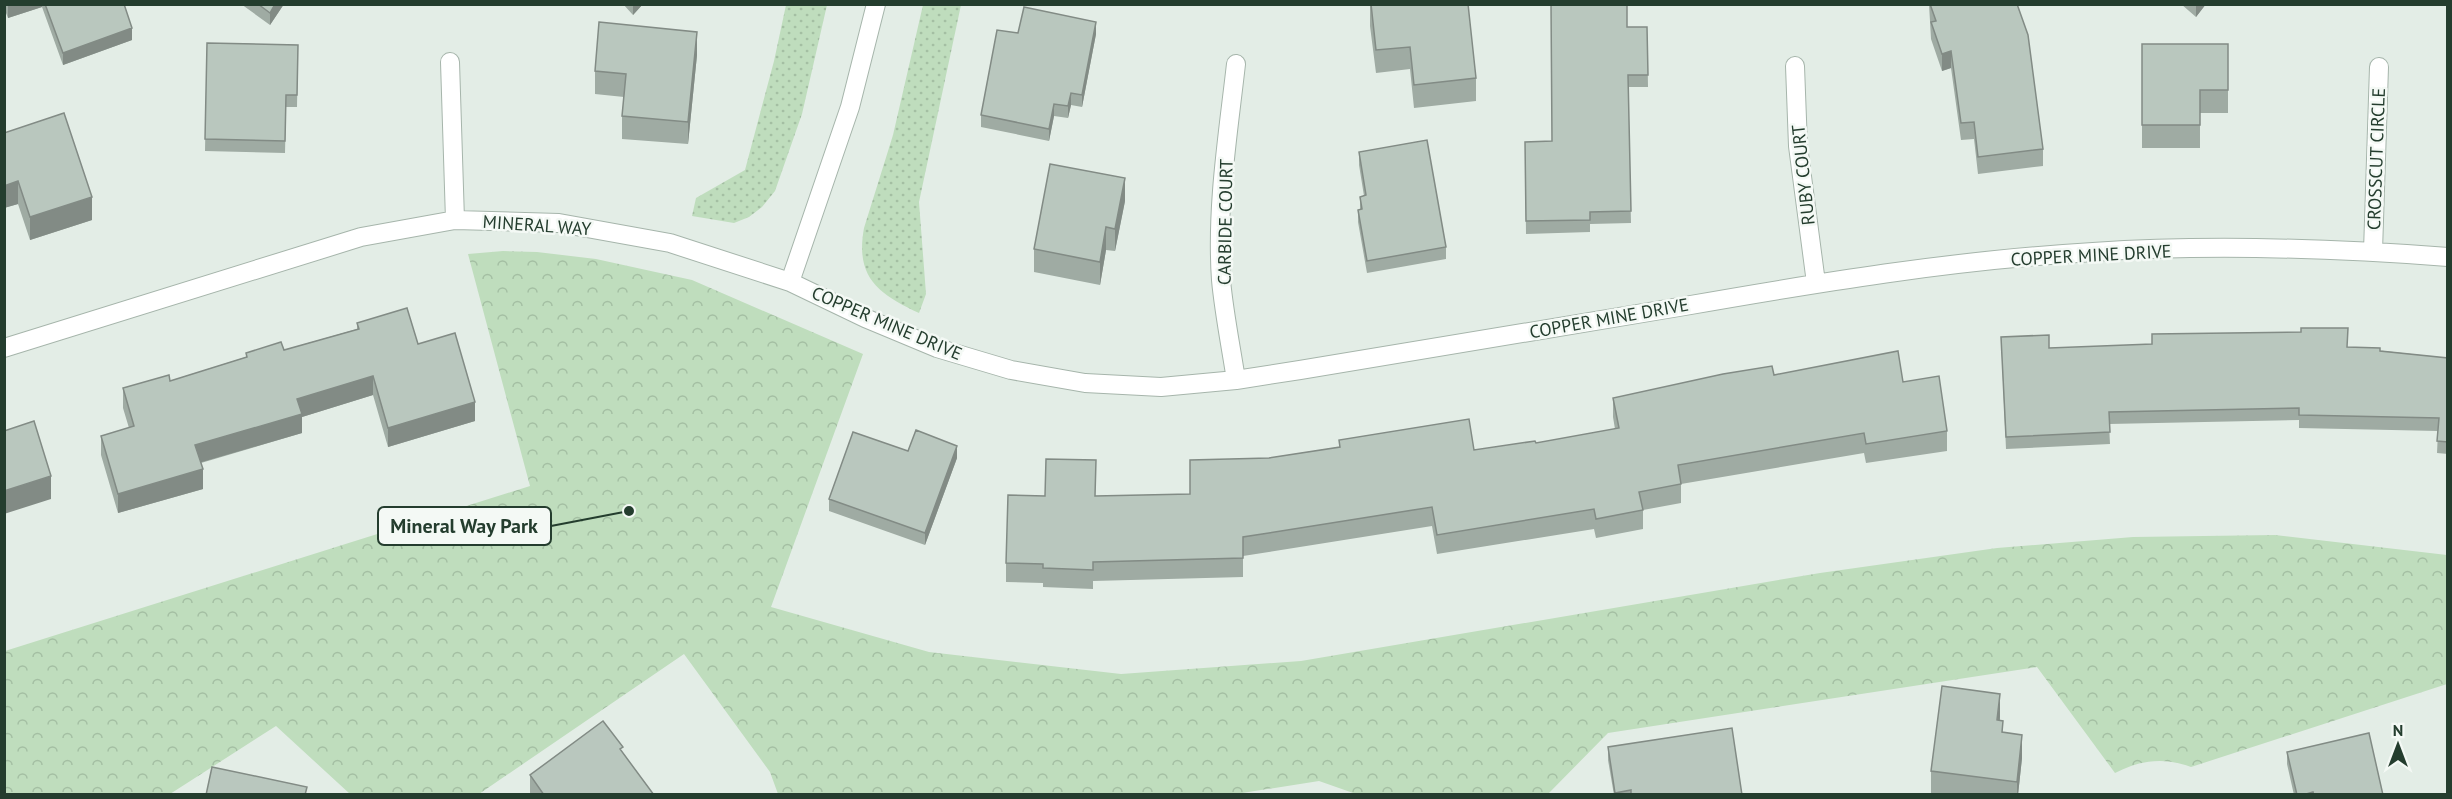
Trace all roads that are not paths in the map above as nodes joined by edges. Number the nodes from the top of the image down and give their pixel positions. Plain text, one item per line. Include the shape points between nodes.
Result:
1 (876, 4) edge
2 (450, 62) dead end
3 (1236, 64) dead end
4 (1795, 66) dead end
5 (2379, 67) dead end
6 (456, 220) junction
7 (2373, 252) junction
8 (2448, 257) edge
9 (790, 282) junction
10 (1816, 284) junction
11 (4, 348) edge
12 (1236, 380) junction

1 - 9 street via 850,107
2 - 6 street
3 - 12 street, CARBIDE COURT via 1224,164 1221,279
4 - 10 street, RUBY COURT via 1798,146
5 - 7 street, CROSSCUT CIRCLE
6 - 9 street, MINERAL WAY via 559,222 615,231 670,243
6 - 11 street, MINERAL WAY via 361,237
7 - 8 street, COPPER MINE DRIVE
7 - 10 street, COPPER MINE DRIVE via 2234,248 2094,252 1954,264
9 - 12 street, COPPER MINE DRIVE via 937,348 1011,370 1085,383 1150,386
10 - 12 street, COPPER MINE DRIVE

